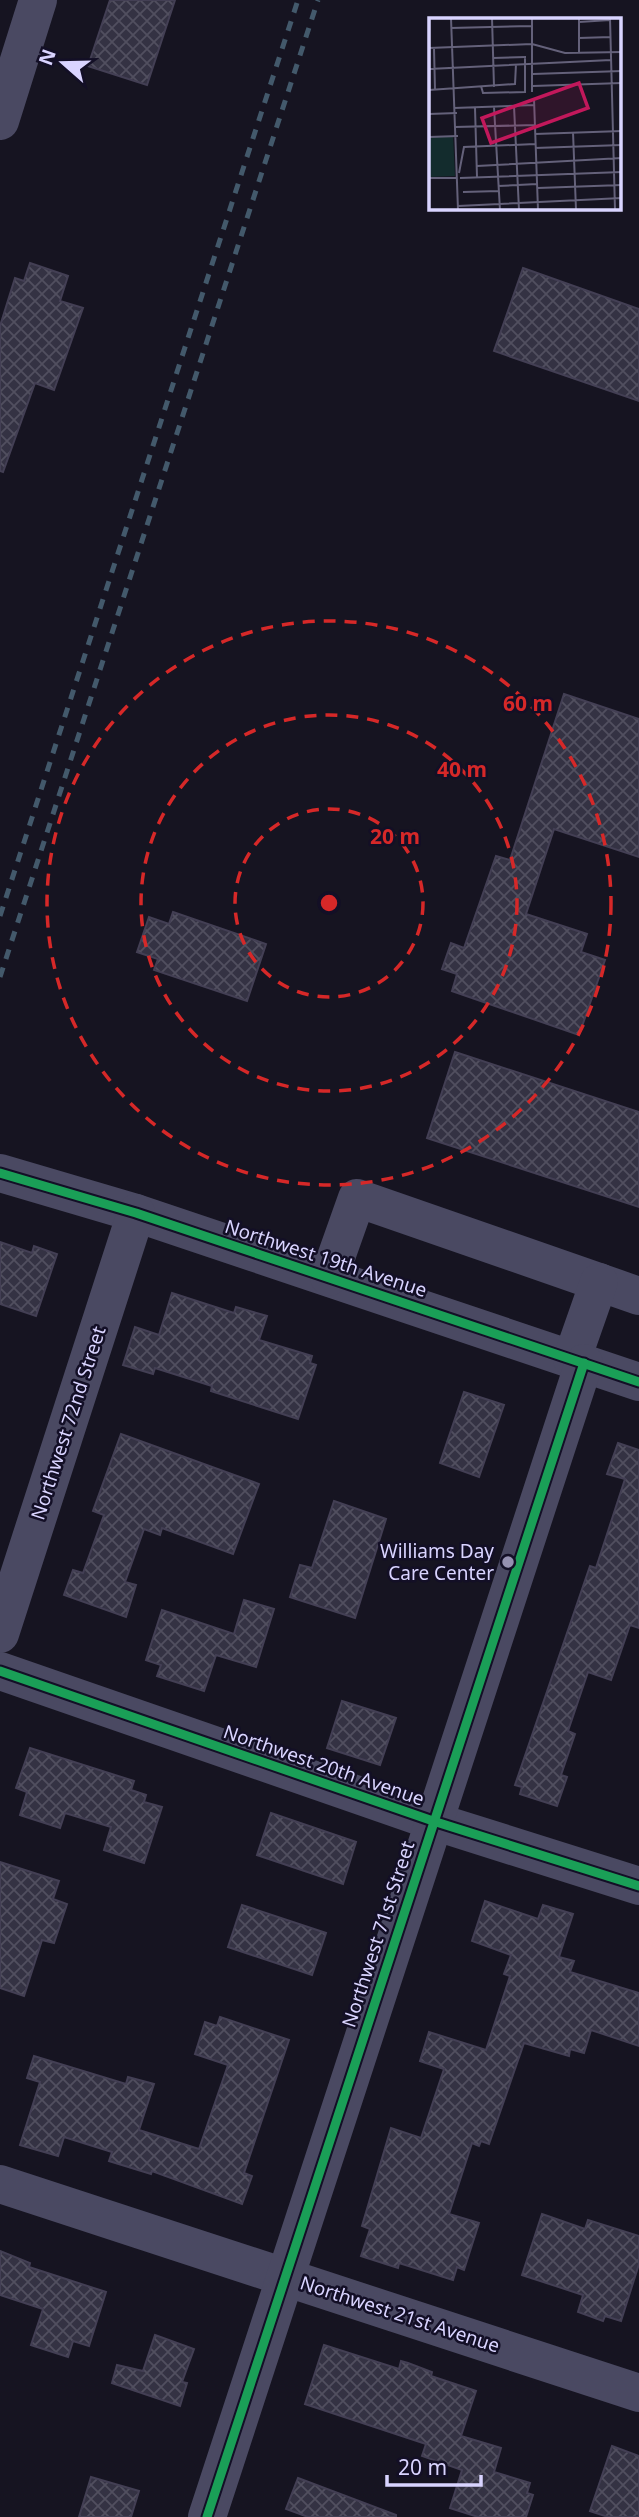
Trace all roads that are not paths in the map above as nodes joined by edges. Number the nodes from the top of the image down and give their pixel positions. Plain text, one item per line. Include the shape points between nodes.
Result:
1 (38, 0) edge
2 (0, 121) edge
3 (0, 1173) edge
4 (136, 1213) junction
5 (329, 1277) junction
6 (599, 1282) junction
7 (639, 1296) edge
8 (578, 1361) junction
9 (639, 1382) edge
10 (0, 1634) edge
11 (0, 1671) edge
12 (433, 1821) junction
13 (639, 1886) edge
14 (0, 2184) edge
15 (286, 2276) junction
16 (639, 2392) edge
17 (207, 2517) edge

1 - 2 street
3 - 4 street, Northwest 19th Avenue
4 - 5 street, Northwest 19th Avenue
4 - 10 street, Northwest 72nd Street
5 - 6 street via 356,1198
5 - 8 street, Northwest 19th Avenue
6 - 7 street
6 - 8 street, Northwest 71st Street
8 - 9 street, Northwest 19th Avenue
8 - 12 street, Northwest 71st Street
11 - 12 street, Northwest 20th Avenue
12 - 13 street, Northwest 20th Avenue
12 - 15 street, Northwest 71st Street
14 - 15 street, Northwest 21st Avenue
15 - 16 street, Northwest 21st Avenue
15 - 17 street, Northwest 71st Street

